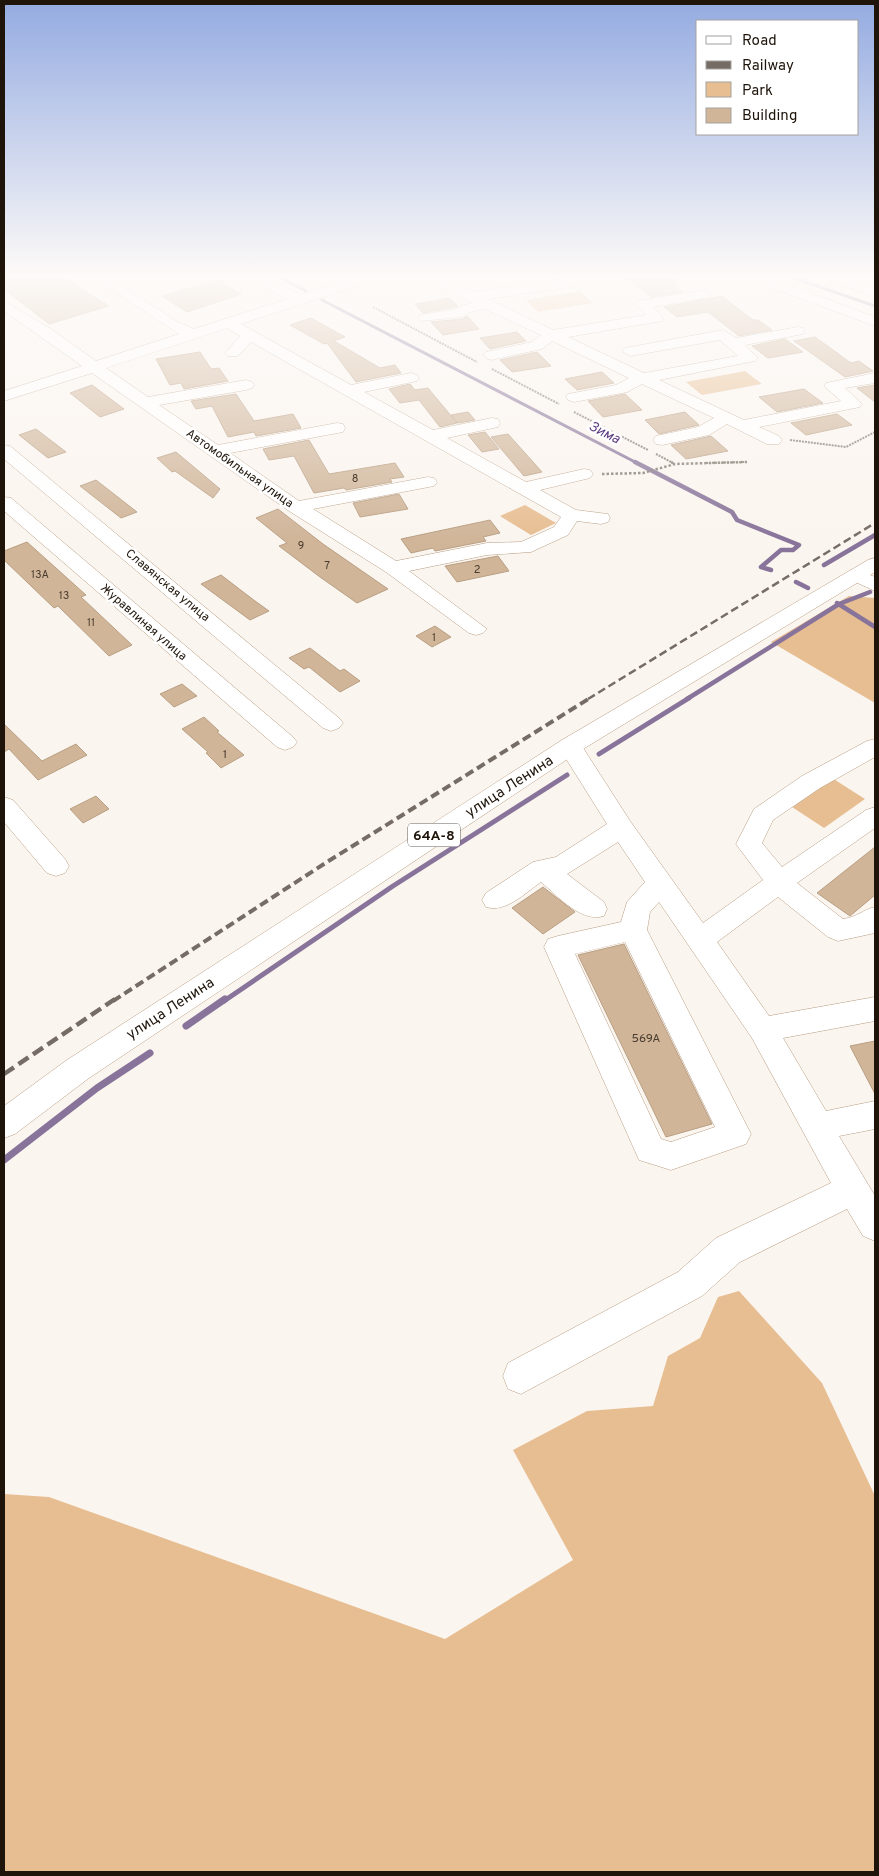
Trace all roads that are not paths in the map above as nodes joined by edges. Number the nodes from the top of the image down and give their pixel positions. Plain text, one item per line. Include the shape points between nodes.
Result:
1 (91, 366) edge
2 (101, 366) edge
3 (306, 366) edge
4 (615, 366) edge
5 (709, 366) edge
6 (94, 368) junction
7 (411, 378) dead end
8 (641, 378) junction
9 (875, 378) edge
10 (246, 385) dead end
11 (349, 390) junction
12 (4, 396) edge
13 (144, 402) junction
14 (569, 405) road end
15 (734, 422) junction
16 (492, 423) dead end
17 (337, 428) dead end
18 (431, 436) junction
19 (662, 440) dead end
20 (773, 440) road end
21 (4, 450) edge
22 (215, 450) junction
23 (584, 474) road end
24 (428, 482) dead end
25 (524, 488) junction
26 (4, 502) edge
27 (296, 507) junction
28 (572, 515) junction
29 (601, 518) dead end
30 (393, 568) junction
31 (871, 579) edge
32 (476, 629) dead end
33 (331, 723) dead end
34 (285, 742) dead end
35 (570, 746) junction
36 (875, 747) edge
37 (4, 806) edge
38 (875, 816) edge
39 (622, 827) junction
40 (56, 866) dead end
41 (542, 869) junction
42 (779, 882) junction
43 (660, 883) junction
44 (495, 900) dead end
45 (594, 910) dead end
46 (875, 917) edge
47 (633, 930) junction
48 (700, 940) junction
49 (875, 1009) edge
50 (762, 1028) junction
51 (875, 1115) edge
52 (4, 1124) edge
53 (818, 1126) junction
54 (853, 1189) junction
55 (875, 1225) edge
56 (521, 1376) dead end

1 - 6 street, Автомобильная улица
2 - 6 street
3 - 11 street
4 - 8 street
5 - 8 street
6 - 12 street
6 - 13 street, Автомобильная улица
7 - 11 street
8 - 14 street via 621,389
8 - 15 street
9 - 15 street via 832,386 854,404
10 - 13 street
11 - 18 street
13 - 22 street, Автомобильная улица
15 - 19 street
15 - 20 street
16 - 18 street
17 - 22 street
18 - 25 street
21 - 33 street, Славянская улица
22 - 27 street, Автомобильная улица
23 - 25 street
24 - 27 street
25 - 28 street
26 - 34 street, Журавлиная улица
27 - 30 street, Автомобильная улица
28 - 29 street
28 - 30 street via 561,531 524,548 487,549
30 - 32 street, Автомобильная улица
31 - 35 street, улица Ленина / 64А-8
35 - 39 street
35 - 52 street, улица Ленина / 64А-8 via 94,1058
36 - 42 street via 812,782 763,815 749,844
37 - 40 street
38 - 42 street
39 - 41 street via 562,866
39 - 43 street
41 - 44 street
41 - 45 street
42 - 46 street via 838,930 864,926
42 - 48 street
43 - 47 street via 637,909
43 - 48 street
47 - 47 street via 558,948 650,1150 671,1156 735,1134
48 - 50 street
49 - 50 street
50 - 53 street
51 - 53 street
53 - 54 street
54 - 55 street
54 - 56 street via 728,1250 690,1284

